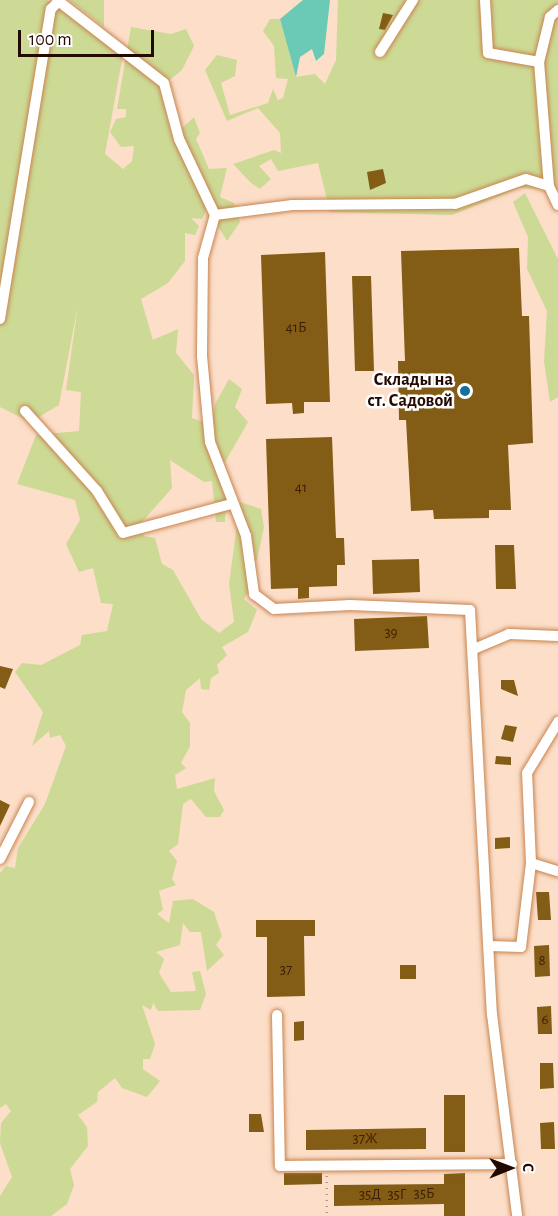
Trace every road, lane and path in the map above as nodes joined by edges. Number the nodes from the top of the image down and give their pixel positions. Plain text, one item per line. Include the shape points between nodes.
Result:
1 (413, 0) edge
2 (485, 0) edge
3 (58, 1) edge
4 (558, 10) edge
5 (380, 52) dead end
6 (539, 62) junction
7 (558, 171) edge
8 (549, 186) junction
9 (558, 205) edge
10 (214, 215) junction
11 (0, 319) edge
12 (25, 411) dead end
13 (231, 504) junction
14 (558, 636) edge
15 (474, 649) junction
16 (558, 722) edge
17 (29, 802) dead end
18 (0, 859) edge
19 (531, 863) junction
20 (558, 871) edge
21 (490, 946) junction
22 (277, 1015) dead end
23 (512, 1164) junction
24 (327, 1166) junction
25 (327, 1216) edge
26 (517, 1216) edge

1 - 5 street
2 - 6 street via 488,53
3 - 10 street via 164,83 179,140
3 - 11 street via 51,9
4 - 6 street via 550,17
6 - 8 street
7 - 8 street
8 - 9 street
8 - 10 street via 526,179 455,204 292,205
10 - 13 street via 202,258 202,356 210,442
12 - 13 street via 97,491 123,533
13 - 15 street via 246,536 254,594 274,609 350,605 470,610
14 - 15 street via 508,634
15 - 21 street
16 - 19 street via 527,773
17 - 18 street
19 - 20 street
19 - 21 street via 521,947
21 - 23 street via 492,1014
22 - 24 street via 280,1166
23 - 24 street
23 - 26 street
24 - 25 path

